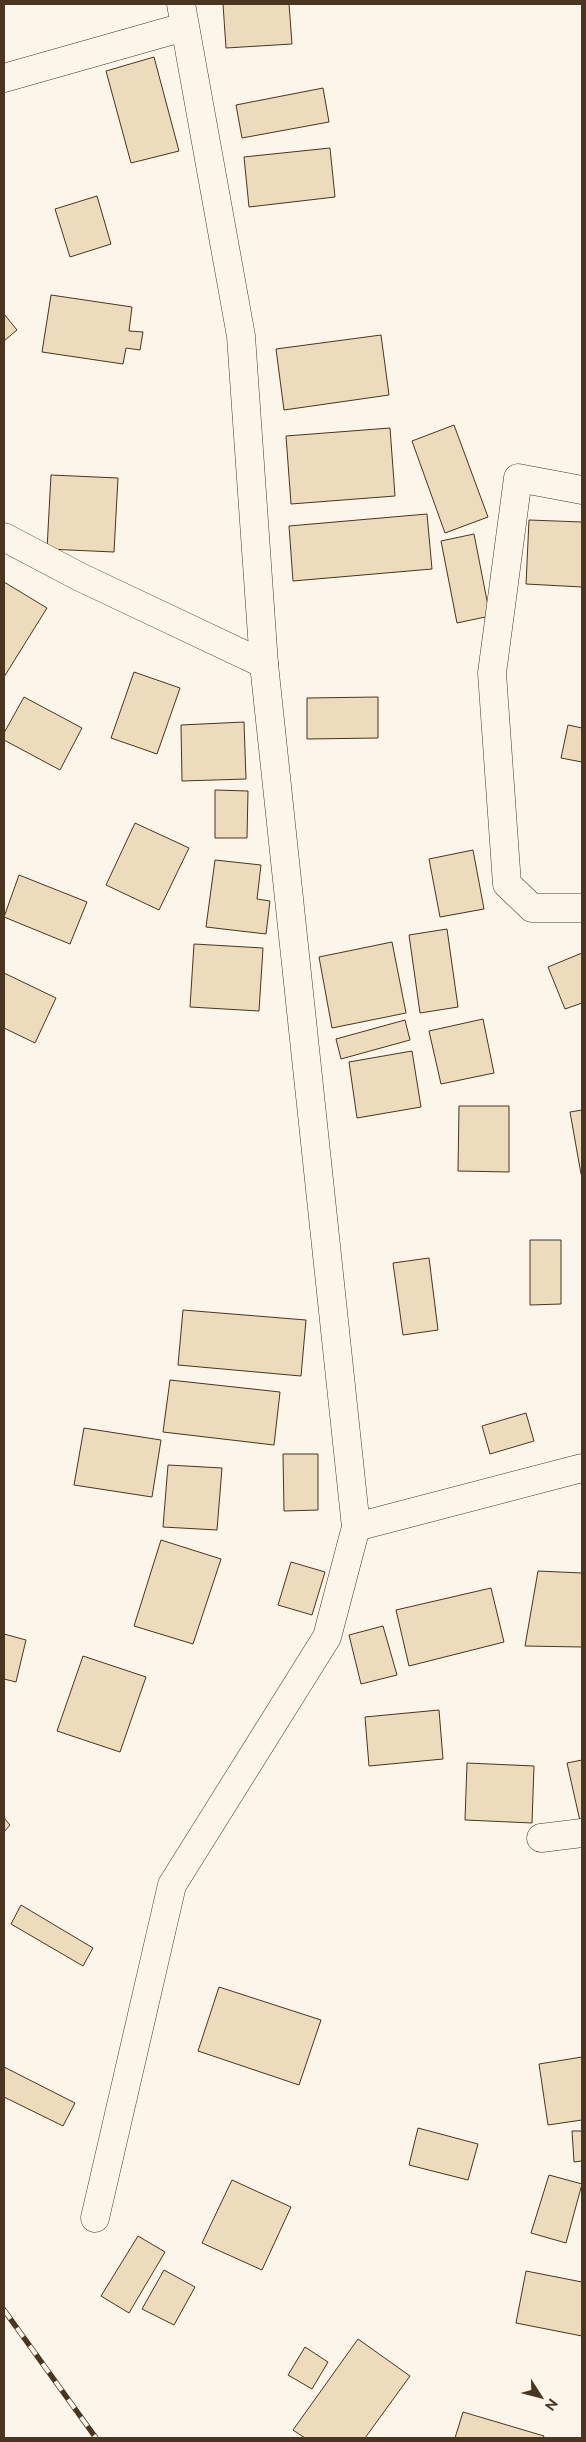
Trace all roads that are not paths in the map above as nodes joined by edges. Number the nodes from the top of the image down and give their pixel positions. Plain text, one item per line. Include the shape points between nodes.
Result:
1 (182, 16) edge
2 (4, 78) edge
3 (582, 490) edge
4 (4, 537) edge
5 (264, 664) junction
6 (582, 908) edge
7 (582, 1468) edge
8 (356, 1527) junction
9 (582, 1833) edge
10 (541, 1838) dead end
11 (96, 2218) dead end

1 - 2 street
1 - 5 street via 241,336
3 - 6 street via 518,478 492,673 507,884 532,908
4 - 5 street via 80,577
5 - 8 street
7 - 8 street
8 - 11 street via 327,1637 172,1885
9 - 10 street

